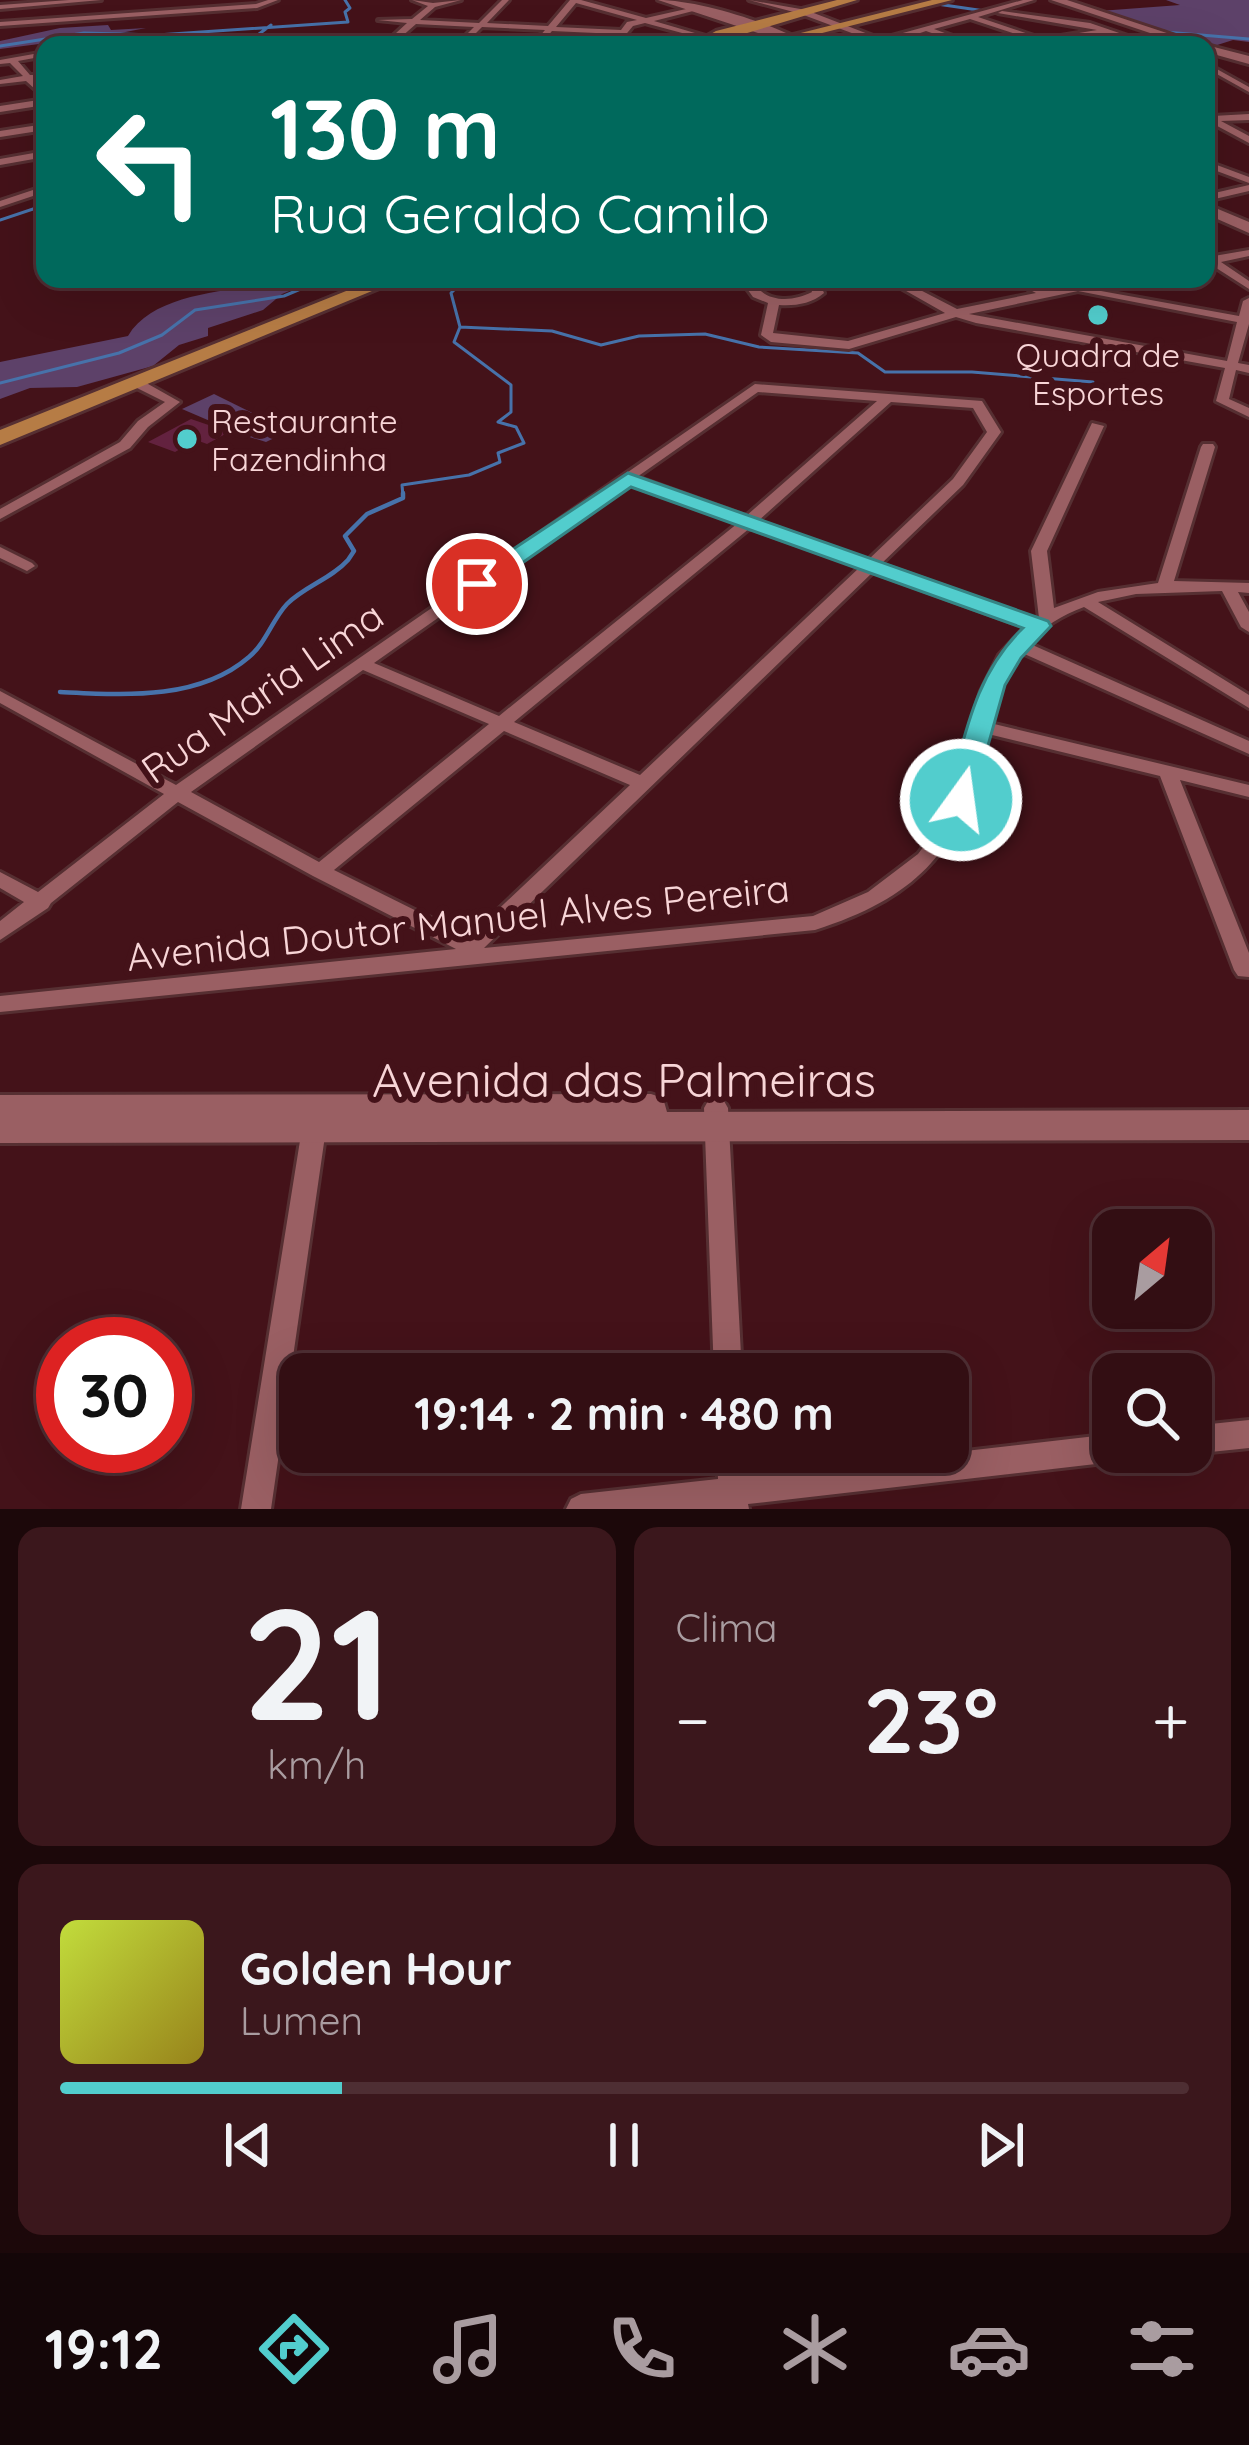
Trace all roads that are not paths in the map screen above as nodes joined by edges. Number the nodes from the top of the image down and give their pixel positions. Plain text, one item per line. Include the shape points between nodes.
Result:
1 (62, 0) edge
2 (98, 0) edge
3 (132, 0) edge
4 (275, 0) edge
5 (415, 0) edge
6 (458, 0) edge
7 (506, 0) edge
8 (574, 0) edge
9 (663, 0) edge
10 (752, 0) edge
11 (849, 0) edge
12 (946, 0) edge
13 (1031, 0) edge
14 (1056, 0) edge
15 (433, 5) junction
16 (0, 6) edge
17 (695, 9) junction
18 (991, 11) junction
19 (802, 12) junction
20 (133, 14) junction
21 (970, 16) junction
22 (382, 20) dead end
23 (644, 20) junction
24 (412, 22) junction
25 (1, 25) edge
26 (753, 25) junction
27 (479, 26) junction
28 (1136, 26) junction
29 (843, 27) junction
30 (550, 29) junction
31 (926, 29) junction
32 (1111, 30) junction
33 (621, 32) junction
34 (1160, 34) junction
35 (397, 36) edge
36 (469, 36) edge
37 (544, 36) edge
38 (619, 36) edge
39 (687, 36) edge
40 (721, 36) edge
41 (781, 36) edge
42 (815, 36) edge
43 (865, 36) edge
44 (906, 36) edge
45 (947, 36) edge
46 (1032, 36) edge
47 (1076, 36) edge
48 (1117, 36) edge
49 (1162, 36) edge
50 (1167, 36) edge
51 (1215, 51) edge
52 (36, 56) edge
53 (12, 60) junction
54 (1249, 60) edge
55 (0, 62) edge
56 (1215, 70) edge
57 (36, 76) edge
58 (36, 78) edge
59 (0, 84) edge
60 (1249, 90) edge
61 (36, 102) edge
62 (25, 105) junction
63 (0, 109) edge
64 (36, 115) edge
65 (1249, 117) edge
66 (1215, 118) edge
67 (1215, 122) edge
68 (36, 126) edge
69 (21, 130) junction
70 (0, 134) edge
71 (1249, 140) edge
72 (36, 147) edge
73 (36, 156) edge
74 (0, 163) edge
75 (1215, 168) edge
76 (1249, 184) edge
77 (36, 192) edge
78 (0, 193) edge
79 (1215, 195) edge
80 (14, 200) junction
81 (0, 204) edge
82 (1215, 212) edge
83 (1249, 228) edge
84 (1249, 253) edge
85 (1215, 258) edge
86 (1215, 264) edge
87 (1249, 286) edge
88 (370, 288) edge
89 (754, 288) edge
90 (814, 288) edge
91 (908, 288) edge
92 (1034, 288) edge
93 (1072, 288) joint
94 (1044, 293) junction
95 (774, 301) junction
96 (1249, 301) edge
97 (956, 314) junction
98 (1247, 321) edge
99 (1233, 366) junction
100 (1249, 369) edge
101 (137, 383) junction
102 (890, 397) junction
103 (1249, 413) edge
104 (1097, 426) dead end
105 (0, 438) edge
106 (1208, 447) dead end
107 (628, 479) junction
108 (0, 515) edge
109 (746, 524) junction
110 (0, 552) edge
111 (28, 566) dead end
112 (872, 567) junction
113 (1165, 586) junction
114 (1228, 587) junction
115 (1249, 588) edge
116 (1084, 600) junction
117 (1043, 623) junction
118 (1249, 627) edge
119 (1018, 645) junction
120 (363, 664) junction
121 (0, 696) edge
122 (1249, 703) edge
123 (503, 723) junction
124 (979, 726) junction
125 (1249, 748) edge
126 (1169, 776) junction
127 (644, 784) junction
128 (1249, 791) edge
129 (177, 794) junction
130 (320, 872) junction
131 (0, 879) edge
132 (41, 903) junction
133 (1249, 925) edge
134 (1226, 926) junction
135 (0, 932) edge
136 (465, 954) junction
137 (1245, 970) dead end
138 (0, 1004) edge
139 (1249, 1106) edge
140 (0, 1109) edge
141 (1109, 1116) junction
142 (716, 1117) junction
143 (316, 1118) junction
144 (1249, 1125) edge
145 (0, 1128) edge
146 (727, 1353) edge
147 (1249, 1434) edge
148 (1212, 1438) edge
149 (1092, 1451) edge
150 (733, 1499) edge
151 (256, 1509) edge
152 (581, 1509) edge

1 - 16 street
2 - 16 street
3 - 20 street
4 - 20 street
5 - 15 street
6 - 15 street
7 - 27 street
8 - 23 street
8 - 30 street
9 - 17 main road
10 - 19 street
11 - 19 main road
12 - 29 main road
13 - 18 street
14 - 28 main road
15 - 24 street
17 - 23 street
17 - 26 main road
18 - 21 street
18 - 32 street
19 - 26 main road
19 - 29 street
20 - 25 street
21 - 31 street
21 - 46 street
22 - 24 street
23 - 33 street
23 - 39 street
24 - 27 street
24 - 35 street
26 - 40 main road
26 - 41 main road
27 - 30 street
27 - 36 street
28 - 32 street
28 - 34 main road
29 - 42 main road
29 - 43 street
30 - 33 street
30 - 37 street
31 - 44 street
31 - 45 street
32 - 47 street
32 - 48 street
33 - 38 street
34 - 49 street
34 - 50 main road
51 - 54 main road
52 - 53 street
53 - 55 street
53 - 57 street
56 - 60 street
58 - 59 street
61 - 62 street
62 - 63 street
62 - 64 street
65 - 66 street
67 - 71 street
68 - 69 street
69 - 70 street
69 - 72 street
73 - 74 street
75 - 76 street
76 - 79 street
77 - 80 street
78 - 80 street
80 - 81 street
82 - 83 main road
84 - 85 street
86 - 87 street
88 - 101 main road
89 - 95 street
90 - 95 street via 806,300
91 - 97 street
92 - 94 street
93 - 94 street
93 - 98 street
94 - 97 street
95 - 97 street via 767,335 837,345
96 - 98 street
97 - 99 street
98 - 99 street
99 - 100 street
99 - 103 street via 1222,401
101 - 105 main road
101 - 108 street via 174,402 125,445
102 - 107 street, Rua Maria Lima via 755,388
102 - 109 street
102 - 112 street, Rua Maria Lima via 977,404 994,432 958,482
104 - 117 street via 1040,550
106 - 113 street
107 - 109 street
107 - 120 street, Rua Maria Lima
109 - 112 street
109 - 123 street
110 - 111 street
112 - 117 street
112 - 127 street
113 - 114 street, Avenida Doutor Manuel Alves Pereira
113 - 116 street, Avenida Doutor Manuel Alves Pereira
114 - 115 street, Avenida Doutor Manuel Alves Pereira
114 - 118 street
116 - 117 street, Avenida Doutor Manuel Alves Pereira
116 - 122 street
117 - 119 street, Avenida Doutor Manuel Alves Pereira
119 - 124 street, Avenida Doutor Manuel Alves Pereira via 1000,668
119 - 125 street
120 - 123 street
120 - 129 street, Rua Maria Lima
121 - 129 street
123 - 127 street
123 - 130 street
124 - 126 street
124 - 136 street, Avenida Doutor Manuel Alves Pereira via 954,819 903,880 870,902 783,928
126 - 128 street
126 - 134 street
127 - 136 street
129 - 130 street
129 - 132 street, Rua Maria Lima
130 - 136 street
131 - 132 street
132 - 135 street, Rua Maria Lima
133 - 134 street
134 - 137 street
136 - 138 street, Avenida Doutor Manuel Alves Pereira
139 - 141 main road, Avenida das Palmeiras
140 - 143 main road, Avenida das Palmeiras
141 - 142 main road, Avenida das Palmeiras
141 - 144 main road, Avenida das Palmeiras
142 - 143 main road, Avenida das Palmeiras
142 - 146 street
143 - 145 main road, Avenida das Palmeiras
143 - 151 street
147 - 148 street
149 - 150 street
150 - 152 street

